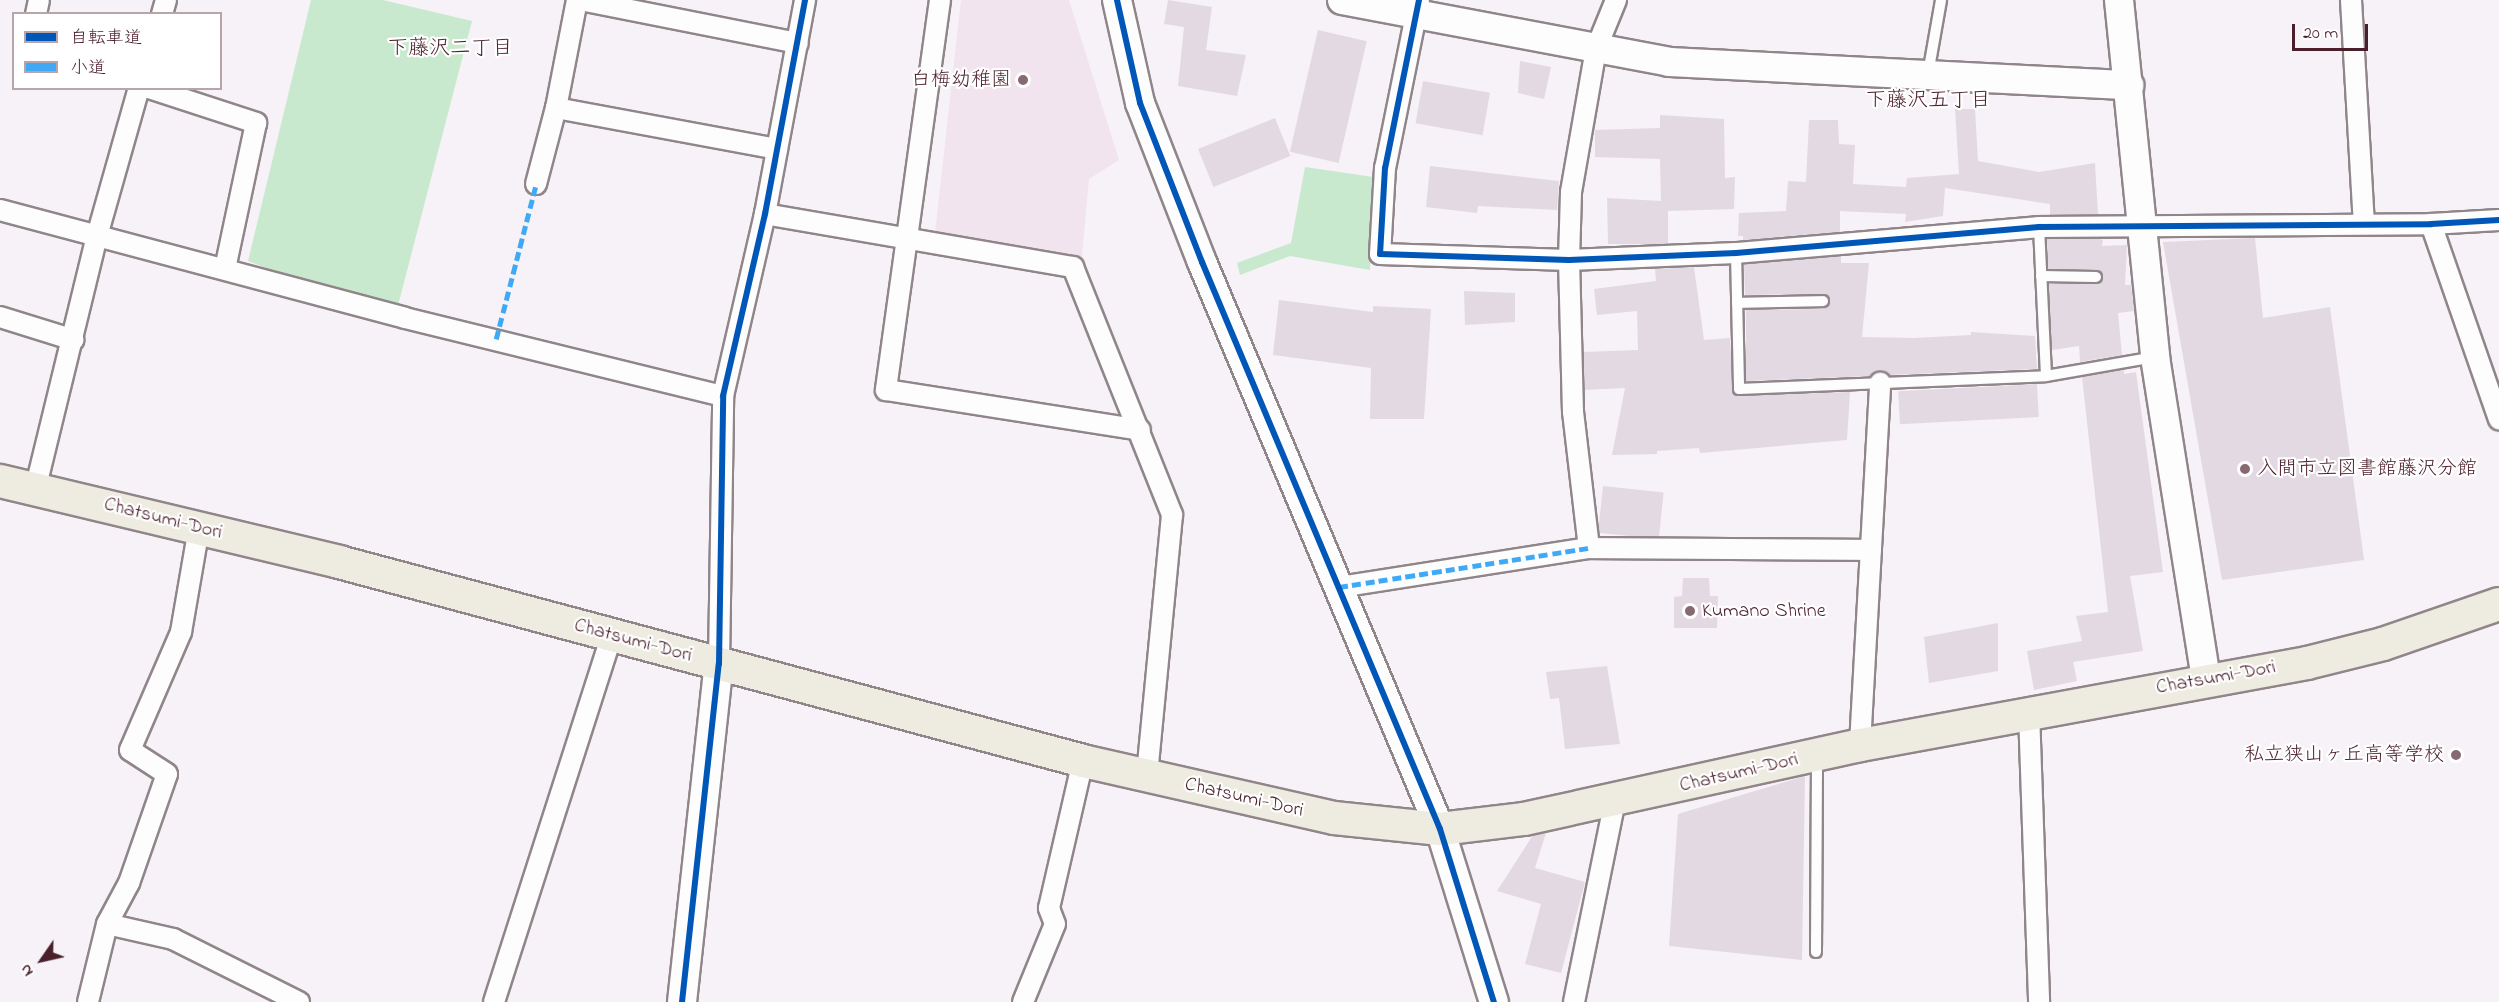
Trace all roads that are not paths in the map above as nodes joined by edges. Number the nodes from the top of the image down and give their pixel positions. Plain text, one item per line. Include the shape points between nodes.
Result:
1 (579, 0) edge
2 (805, 0) edge
3 (940, 0) edge
4 (1117, 0) edge
5 (1342, 0) edge
6 (1616, 0) edge
7 (1941, 0) edge
8 (2119, 0) edge
9 (2351, 0) edge
10 (1416, 7) edge
11 (798, 43) junction
12 (1596, 49) junction
13 (1928, 75) junction
14 (2129, 85) junction
15 (138, 90) edge
16 (155, 90) edge
17 (556, 108) junction
18 (777, 149) junction
19 (536, 184) dead end
20 (0, 210) edge
21 (765, 214) junction
22 (2499, 220) edge
23 (2364, 224) junction
24 (2432, 224) junction
25 (2039, 227) junction
26 (2141, 227) junction
27 (97, 236) junction
28 (908, 238) junction
29 (1736, 253) junction
30 (1569, 260) junction
31 (225, 269) junction
32 (2041, 276) junction
33 (2096, 277) dead end
34 (1823, 301) dead end
35 (1737, 303) junction
36 (0, 317) edge
37 (74, 340) junction
38 (2155, 357) junction
39 (2046, 376) junction
40 (1880, 383) junction
41 (723, 396) junction
42 (2499, 418) edge
43 (1140, 430) junction
44 (1, 483) edge
45 (36, 486) junction
46 (199, 528) junction
47 (1589, 548) junction
48 (1870, 550) junction
49 (1340, 587) junction
50 (2499, 604) edge
51 (612, 635) junction
52 (719, 663) junction
53 (2205, 679) junction
54 (2029, 712) junction
55 (1860, 745) junction
56 (1817, 755) junction
57 (1083, 761) junction
58 (1147, 776) junction
59 (1615, 801) junction
60 (1440, 829) junction
61 (107, 924) junction
62 (1816, 952) dead end
63 (265, 994) edge
64 (88, 1002) edge
65 (299, 1002) edge
66 (494, 1002) edge
67 (682, 1002) edge
68 (1023, 1002) edge
69 (1494, 1002) edge
70 (1574, 1002) edge
71 (2039, 1002) edge

1 - 11 street
1 - 17 street
2 - 11 street
3 - 28 street
4 - 49 street via 1140,103 1202,262
5 - 10 street
6 - 12 street
7 - 13 lane
8 - 14 street
9 - 23 street
10 - 12 street
10 - 30 street via 1385,168 1380,254
11 - 18 street
12 - 13 street via 1669,62
12 - 30 street via 1572,192
13 - 14 street
14 - 26 street
15 - 27 street
16 - 31 street via 256,123
17 - 18 street
17 - 19 street
18 - 21 street
20 - 27 street
21 - 28 street
21 - 41 street
22 - 24 street
23 - 24 street
23 - 26 street
24 - 42 street
25 - 26 street
25 - 29 street
25 - 32 lane
26 - 38 street
27 - 31 street
27 - 37 street
28 - 43 street via 1073,267
28 - 43 street via 886,390
29 - 30 street
29 - 35 lane
30 - 47 street via 1573,412
31 - 41 street
32 - 33 lane
32 - 39 lane
34 - 35 lane
35 - 40 lane via 1739,389
36 - 37 street
37 - 45 street
38 - 39 lane
38 - 53 street
39 - 40 lane
40 - 48 street
41 - 52 street
43 - 58 street via 1172,515
44 - 45 main road, Chatsumi-Dori
45 - 46 main road, Chatsumi-Dori
46 - 51 main road, Chatsumi-Dori
46 - 61 street via 181,632 130,750 167,774 129,883
47 - 48 street
47 - 49 street
48 - 55 street
49 - 60 street
50 - 53 main road, Chatsumi-Dori via 2372,647 2307,663
51 - 52 main road, Chatsumi-Dori
51 - 66 street
52 - 57 main road, Chatsumi-Dori
52 - 67 street
53 - 54 main road, Chatsumi-Dori
54 - 55 main road, Chatsumi-Dori
54 - 71 street
55 - 56 main road, Chatsumi-Dori
56 - 59 main road, Chatsumi-Dori
56 - 62 lane
57 - 58 main road, Chatsumi-Dori
57 - 68 street via 1049,908 1055,924
58 - 60 main road, Chatsumi-Dori via 1334,818
59 - 60 main road, Chatsumi-Dori via 1524,819
59 - 70 street
60 - 69 street
61 - 63 street via 173,939
61 - 64 street
63 - 65 street

